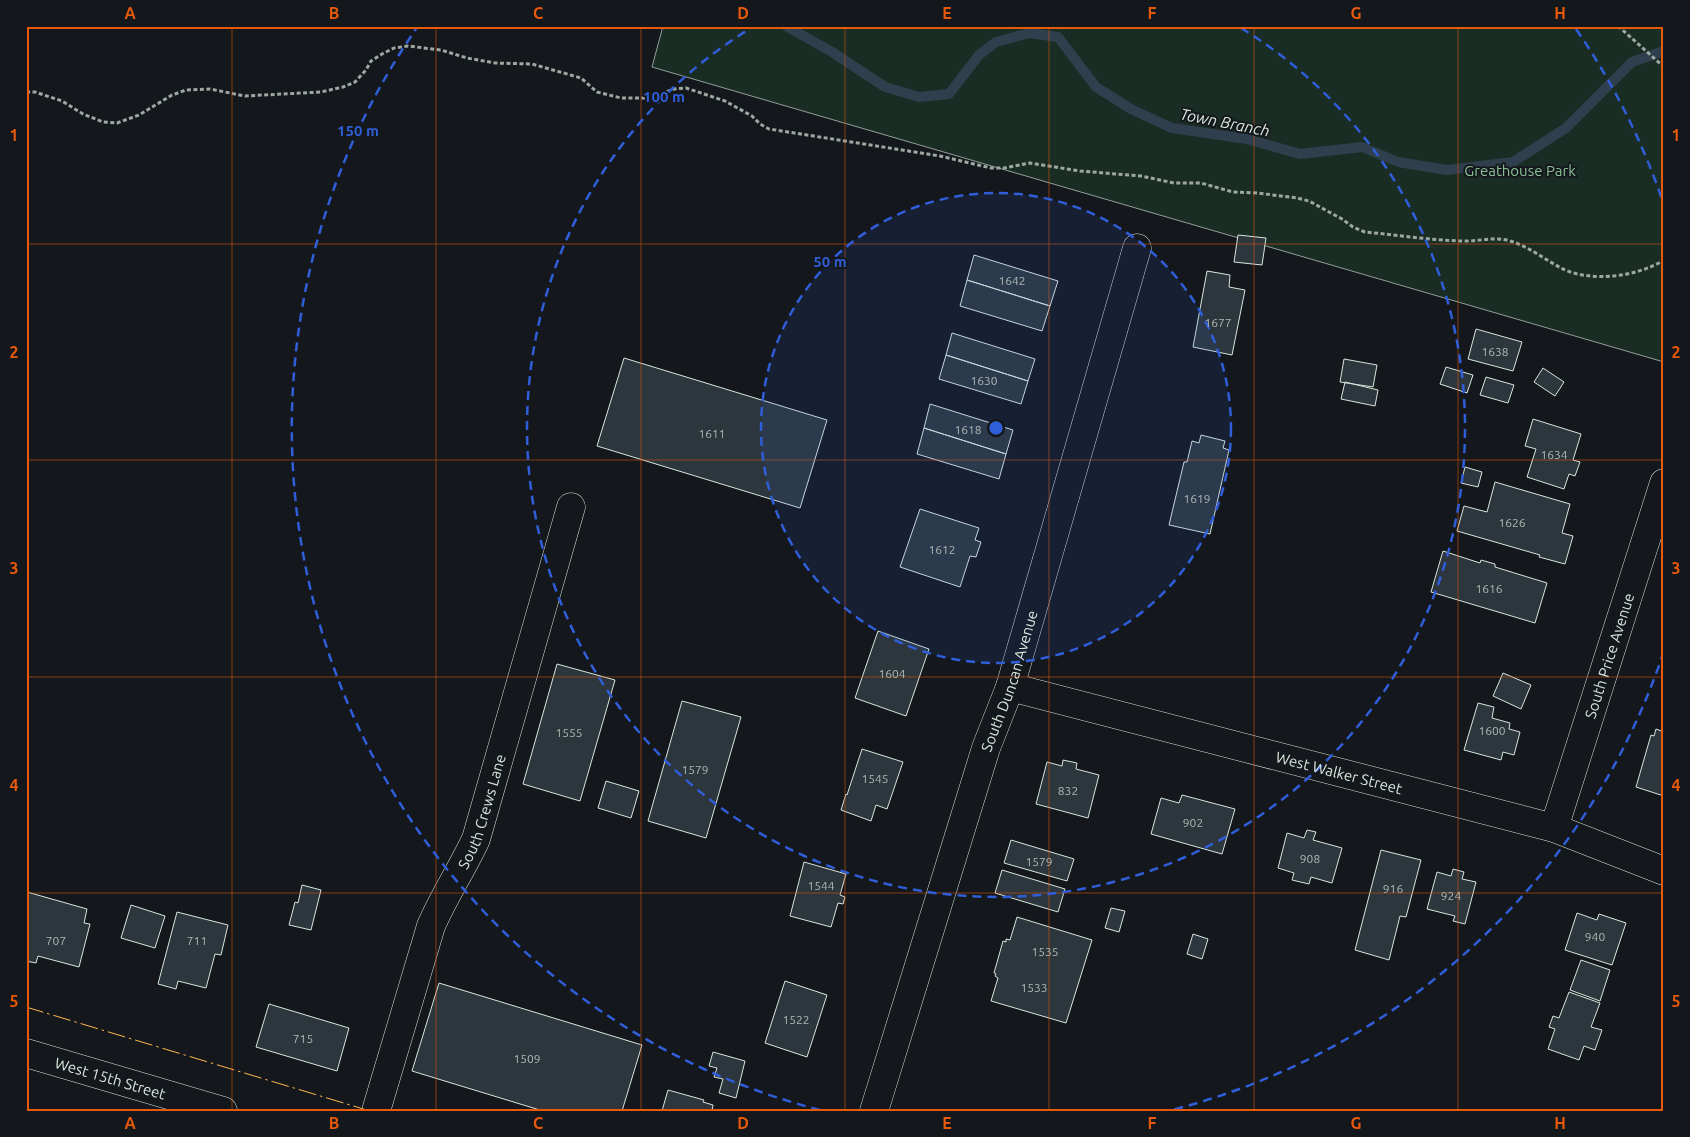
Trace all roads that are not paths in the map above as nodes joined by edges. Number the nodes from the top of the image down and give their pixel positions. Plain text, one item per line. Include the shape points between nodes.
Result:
1 (1137, 248) dead end
2 (1664, 483) edge
3 (571, 507) dead end
4 (1010, 687) junction
5 (1554, 828) junction
6 (1664, 871) edge
7 (26, 1053) edge
8 (224, 1111) edge
9 (376, 1111) edge
10 (874, 1111) edge

1 - 4 street, South Duncan Avenue
2 - 5 street, South Price Avenue
3 - 9 street, South Crews Lane via 476,839 431,926
4 - 5 street, West Walker Street
4 - 10 street, South Duncan Avenue via 986,748
5 - 6 street, West Walker Street
7 - 8 street, West 15th Street

